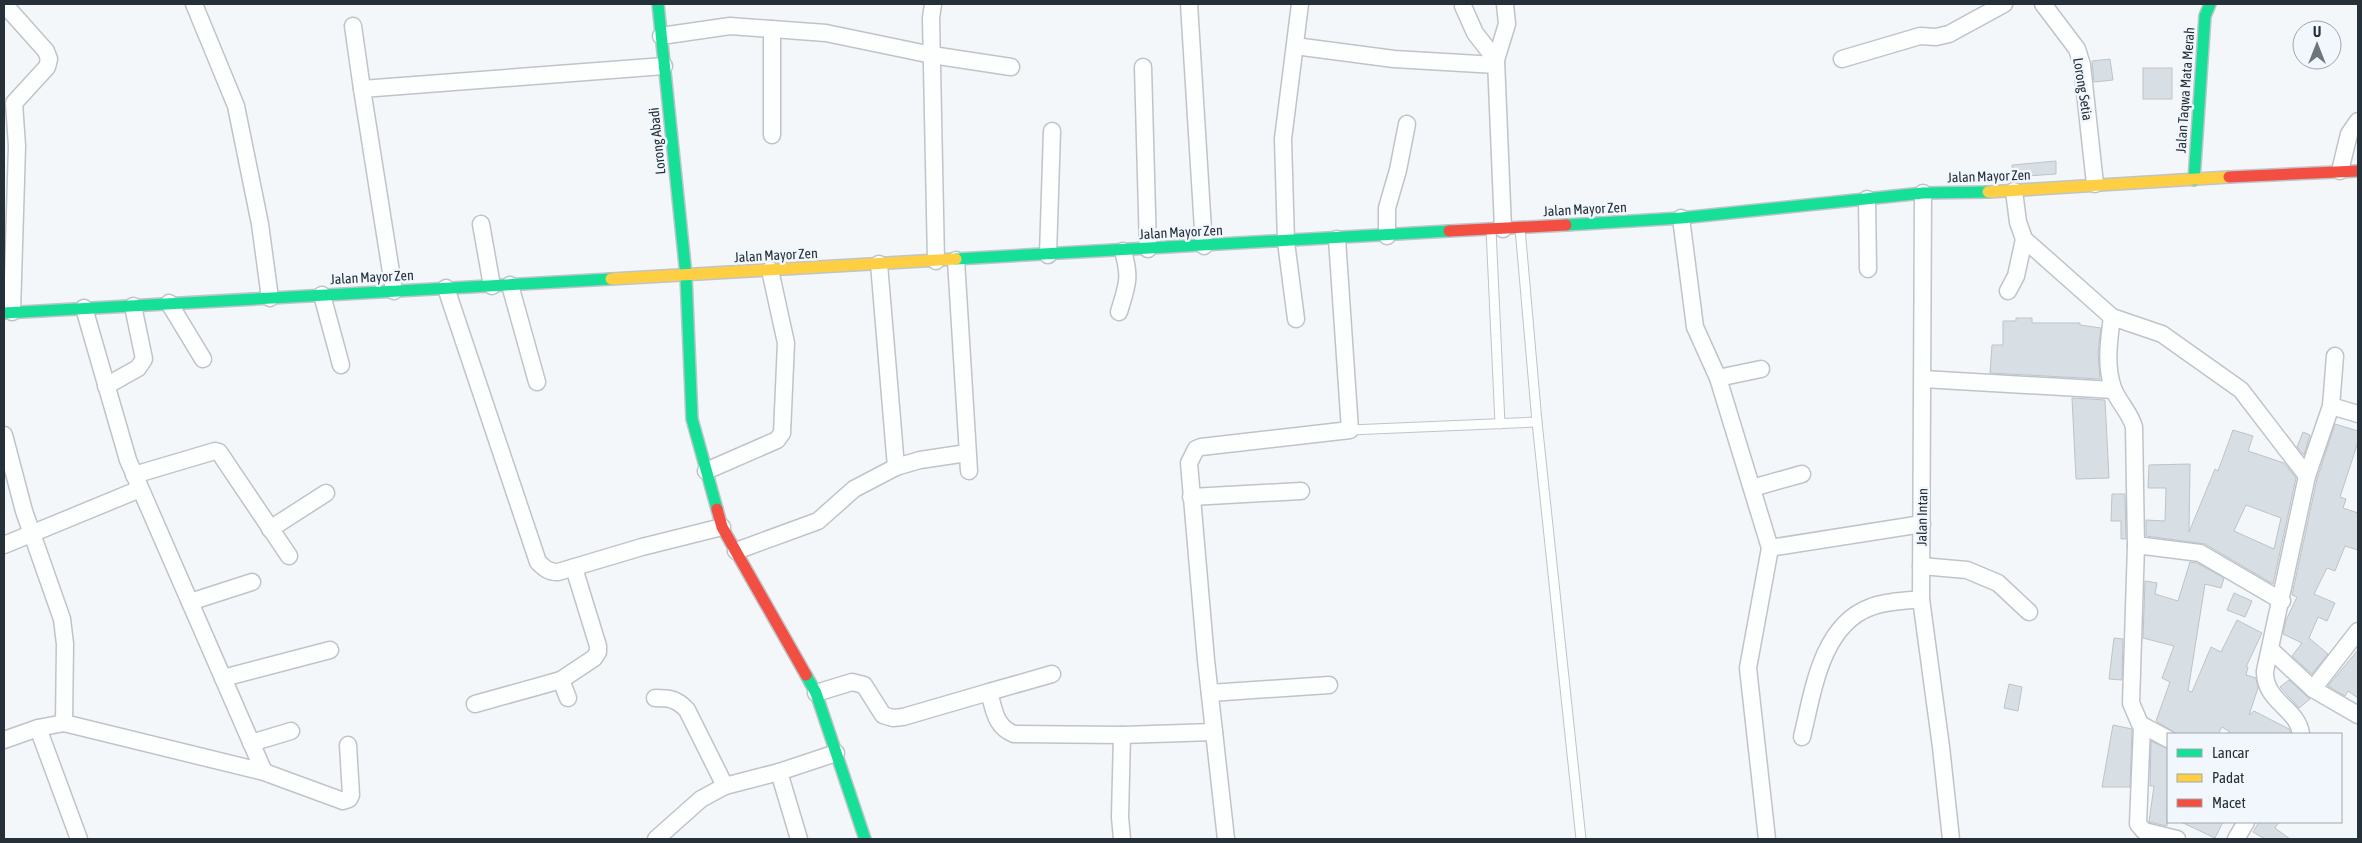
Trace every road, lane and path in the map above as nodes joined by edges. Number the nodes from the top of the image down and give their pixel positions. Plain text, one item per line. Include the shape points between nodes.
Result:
1 (4, 4) edge
2 (194, 4) edge
3 (658, 4) edge
4 (933, 4) edge
5 (1189, 4) edge
6 (1300, 4) edge
7 (1505, 4) edge
8 (2004, 4) edge
9 (2043, 4) edge
10 (2210, 4) edge
11 (1463, 6) dead end
12 (353, 26) dead end
13 (772, 29) junction
14 (661, 36) junction
15 (1295, 46) junction
16 (932, 55) junction
17 (1842, 59) dead end
18 (1496, 62) junction
19 (664, 66) junction
20 (1011, 67) dead end
21 (1143, 67) dead end
22 (362, 89) junction
23 (2358, 121) edge
24 (1407, 124) dead end
25 (1052, 131) dead end
26 (772, 135) dead end
27 (2340, 171) junction
28 (2358, 172) edge
29 (2194, 180) junction
30 (2095, 184) junction
31 (2014, 191) junction
32 (1923, 193) junction
33 (1867, 199) junction
34 (1681, 218) junction
35 (481, 224) dead end
36 (1520, 228) junction
37 (1497, 229) junction
38 (1386, 236) junction
39 (1337, 238) junction
40 (2024, 239) junction
41 (1286, 242) junction
42 (1204, 246) junction
43 (1148, 249) junction
44 (1123, 251) junction
45 (1048, 255) junction
46 (956, 260) junction
47 (936, 261) junction
48 (880, 264) junction
49 (1868, 269) dead end
50 (770, 270) junction
51 (686, 275) junction
52 (510, 285) junction
53 (492, 286) junction
54 (446, 288) junction
55 (394, 291) junction
56 (2008, 291) dead end
57 (322, 295) junction
58 (270, 298) junction
59 (169, 303) junction
60 (133, 306) junction
61 (84, 308) junction
62 (8, 312) edge
63 (1119, 312) dead end
64 (2112, 317) junction
65 (1296, 319) dead end
66 (2335, 356) dead end
67 (203, 359) dead end
68 (341, 365) dead end
69 (1760, 370) dead end
70 (1718, 378) junction
71 (1923, 378) junction
72 (537, 382) dead end
73 (106, 386) junction
74 (2113, 390) junction
75 (2331, 406) junction
76 (2358, 414) edge
77 (1537, 422) junction
78 (1500, 424) junction
79 (1350, 430) junction
80 (4, 435) edge
81 (968, 453) junction
82 (896, 467) junction
83 (706, 471) junction
84 (969, 471) dead end
85 (1802, 474) dead end
86 (2307, 476) junction
87 (137, 482) junction
88 (1752, 488) junction
89 (1301, 491) dead end
90 (326, 493) dead end
91 (1191, 497) junction
92 (1922, 524) junction
93 (722, 527) junction
94 (270, 529) junction
95 (32, 534) junction
96 (4, 545) edge
97 (2136, 545) junction
98 (1770, 548) junction
99 (736, 551) junction
100 (289, 556) dead end
101 (1921, 566) junction
102 (574, 568) junction
103 (252, 582) dead end
104 (1921, 599) junction
105 (2282, 601) junction
106 (190, 602) junction
107 (2029, 612) dead end
108 (2358, 631) edge
109 (2270, 649) junction
110 (330, 650) dead end
111 (1052, 674) dead end
112 (223, 678) junction
113 (561, 680) junction
114 (1329, 684) dead end
115 (2313, 688) junction
116 (989, 692) junction
117 (816, 693) junction
118 (1210, 693) junction
119 (568, 698) dead end
120 (655, 698) dead end
121 (475, 704) dead end
122 (2358, 715) edge
123 (64, 723) junction
124 (2142, 726) junction
125 (38, 728) junction
126 (291, 731) dead end
127 (1214, 732) junction
128 (2301, 733) edge
129 (1122, 735) junction
130 (1802, 737) dead end
131 (2167, 738) edge
132 (4, 740) edge
133 (251, 743) junction
134 (348, 746) dead end
135 (836, 753) junction
136 (264, 772) junction
137 (780, 772) junction
138 (725, 786) junction
139 (2245, 823) edge
140 (672, 825) junction
141 (79, 839) edge
142 (656, 839) edge
143 (680, 839) edge
144 (799, 839) edge
145 (865, 839) edge
146 (1122, 839) edge
147 (1226, 839) edge
148 (1581, 839) edge
149 (1767, 839) edge
150 (1951, 839) edge
151 (2177, 839) edge
152 (2236, 839) edge

1 - 62 street via 46,51 49,59 47,67 14,103 17,146
2 - 58 street via 236,106 260,224
3 - 14 street, Lorong Abadi
4 - 16 street
5 - 42 street
6 - 15 street
7 - 18 street via 1507,24
8 - 17 street via 1949,34 1920,36
9 - 30 street, Lorong Setia via 2077,49 2082,65
10 - 29 street, Jalan Taqwa Mata Merah via 2205,16
11 - 18 street via 1475,33
12 - 22 street
13 - 14 street via 730,26
13 - 16 street via 826,33
13 - 26 street
14 - 19 street, Lorong Abadi
15 - 18 street via 1394,60
15 - 41 street via 1283,139
16 - 20 street
16 - 47 street
18 - 37 street
19 - 22 street
19 - 51 street, Lorong Abadi
21 - 43 street
22 - 55 street
23 - 27 street via 2349,134
24 - 38 street via 1386,208
25 - 45 street
27 - 28 street, Jalan Mayor Zen
27 - 29 street, Jalan Mayor Zen
29 - 30 street, Jalan Mayor Zen
30 - 31 street, Jalan Mayor Zen
31 - 32 street, Jalan Mayor Zen
31 - 40 street
32 - 33 street, Jalan Mayor Zen
32 - 71 street, Jalan Intan
33 - 34 street, Jalan Mayor Zen
33 - 49 street
34 - 36 street, Jalan Mayor Zen
34 - 70 street via 1695,327
35 - 53 street
36 - 37 street, Jalan Mayor Zen
36 - 77 lane
37 - 38 street, Jalan Mayor Zen
37 - 78 lane
38 - 39 street, Jalan Mayor Zen
39 - 41 street, Jalan Mayor Zen
39 - 79 street
40 - 56 street via 2016,276
40 - 64 street
41 - 42 street, Jalan Mayor Zen
41 - 65 street
42 - 43 street, Jalan Mayor Zen
43 - 44 street, Jalan Mayor Zen
44 - 45 street, Jalan Mayor Zen
44 - 63 street via 1129,272
45 - 46 street, Jalan Mayor Zen
46 - 47 street, Jalan Mayor Zen
46 - 81 street
47 - 48 street, Jalan Mayor Zen
48 - 50 street, Jalan Mayor Zen
48 - 82 street
50 - 51 street, Jalan Mayor Zen
50 - 83 street via 786,343 782,433 778,440
51 - 52 street, Jalan Mayor Zen
51 - 83 street, Lorong Abadi via 692,419
52 - 53 street, Jalan Mayor Zen
52 - 72 street
53 - 54 street, Jalan Mayor Zen
54 - 55 street, Jalan Mayor Zen
54 - 102 street via 538,562 550,572
55 - 57 street, Jalan Mayor Zen
57 - 58 street, Jalan Mayor Zen
57 - 68 street
58 - 59 street, Jalan Mayor Zen
59 - 60 street, Jalan Mayor Zen
59 - 67 street
60 - 61 street, Jalan Mayor Zen
60 - 73 street via 144,359 138,368
61 - 62 street, Jalan Mayor Zen
61 - 73 street
64 - 74 street via 2108,354
64 - 86 street via 2162,334 2241,390
66 - 75 street
69 - 70 street
70 - 88 street
71 - 74 street
71 - 92 street, Jalan Intan
73 - 87 street
74 - 97 street via 2134,427
75 - 76 street
75 - 86 street
77 - 78 lane
77 - 148 lane
78 - 79 lane
79 - 91 street via 1196,449 1189,463
80 - 95 street
81 - 82 street
81 - 84 street
82 - 99 street via 854,489 818,521
83 - 93 street, Lorong Abadi
85 - 88 street
86 - 105 street
87 - 94 street via 217,452
87 - 95 street
87 - 106 street
88 - 98 street
89 - 91 street
90 - 94 street
91 - 118 street
92 - 98 street
92 - 101 street, Jalan Intan
93 - 99 street, Lorong Abadi
93 - 102 street
94 - 100 street
95 - 96 street
95 - 123 street via 62,618 65,644
97 - 105 street via 2200,553
97 - 124 street via 2131,703
98 - 149 street via 1748,668
99 - 117 street, Lorong Abadi
101 - 104 street, Jalan Intan
101 - 107 street via 1966,570 1998,583
102 - 113 street via 598,652
103 - 106 street
104 - 130 street via 1871,607 1848,620 1827,648
104 - 150 street, Jalan Intan
105 - 109 street
106 - 112 street
108 - 115 street
109 - 115 street
109 - 128 street via 2265,671 2267,687 2274,699 2295,719
110 - 112 street
111 - 116 street
112 - 133 street
113 - 119 street
113 - 121 street
114 - 118 street
115 - 122 street
116 - 117 street via 892,718 883,715 864,684 852,682
116 - 129 street via 999,724 1014,734
117 - 135 street, Lorong Abadi
118 - 127 street
120 - 138 street via 672,698 687,710
123 - 125 street
123 - 136 street
124 - 131 street
124 - 151 street via 2138,824 2144,831
125 - 132 street
125 - 141 street
126 - 133 street
127 - 129 street
127 - 147 street
129 - 146 street
133 - 136 street
134 - 136 street via 349,799 334,800
135 - 137 street
135 - 145 street, Lorong Abadi
137 - 138 street
137 - 144 street
138 - 140 street via 701,799
139 - 152 street
140 - 142 street
140 - 143 street

